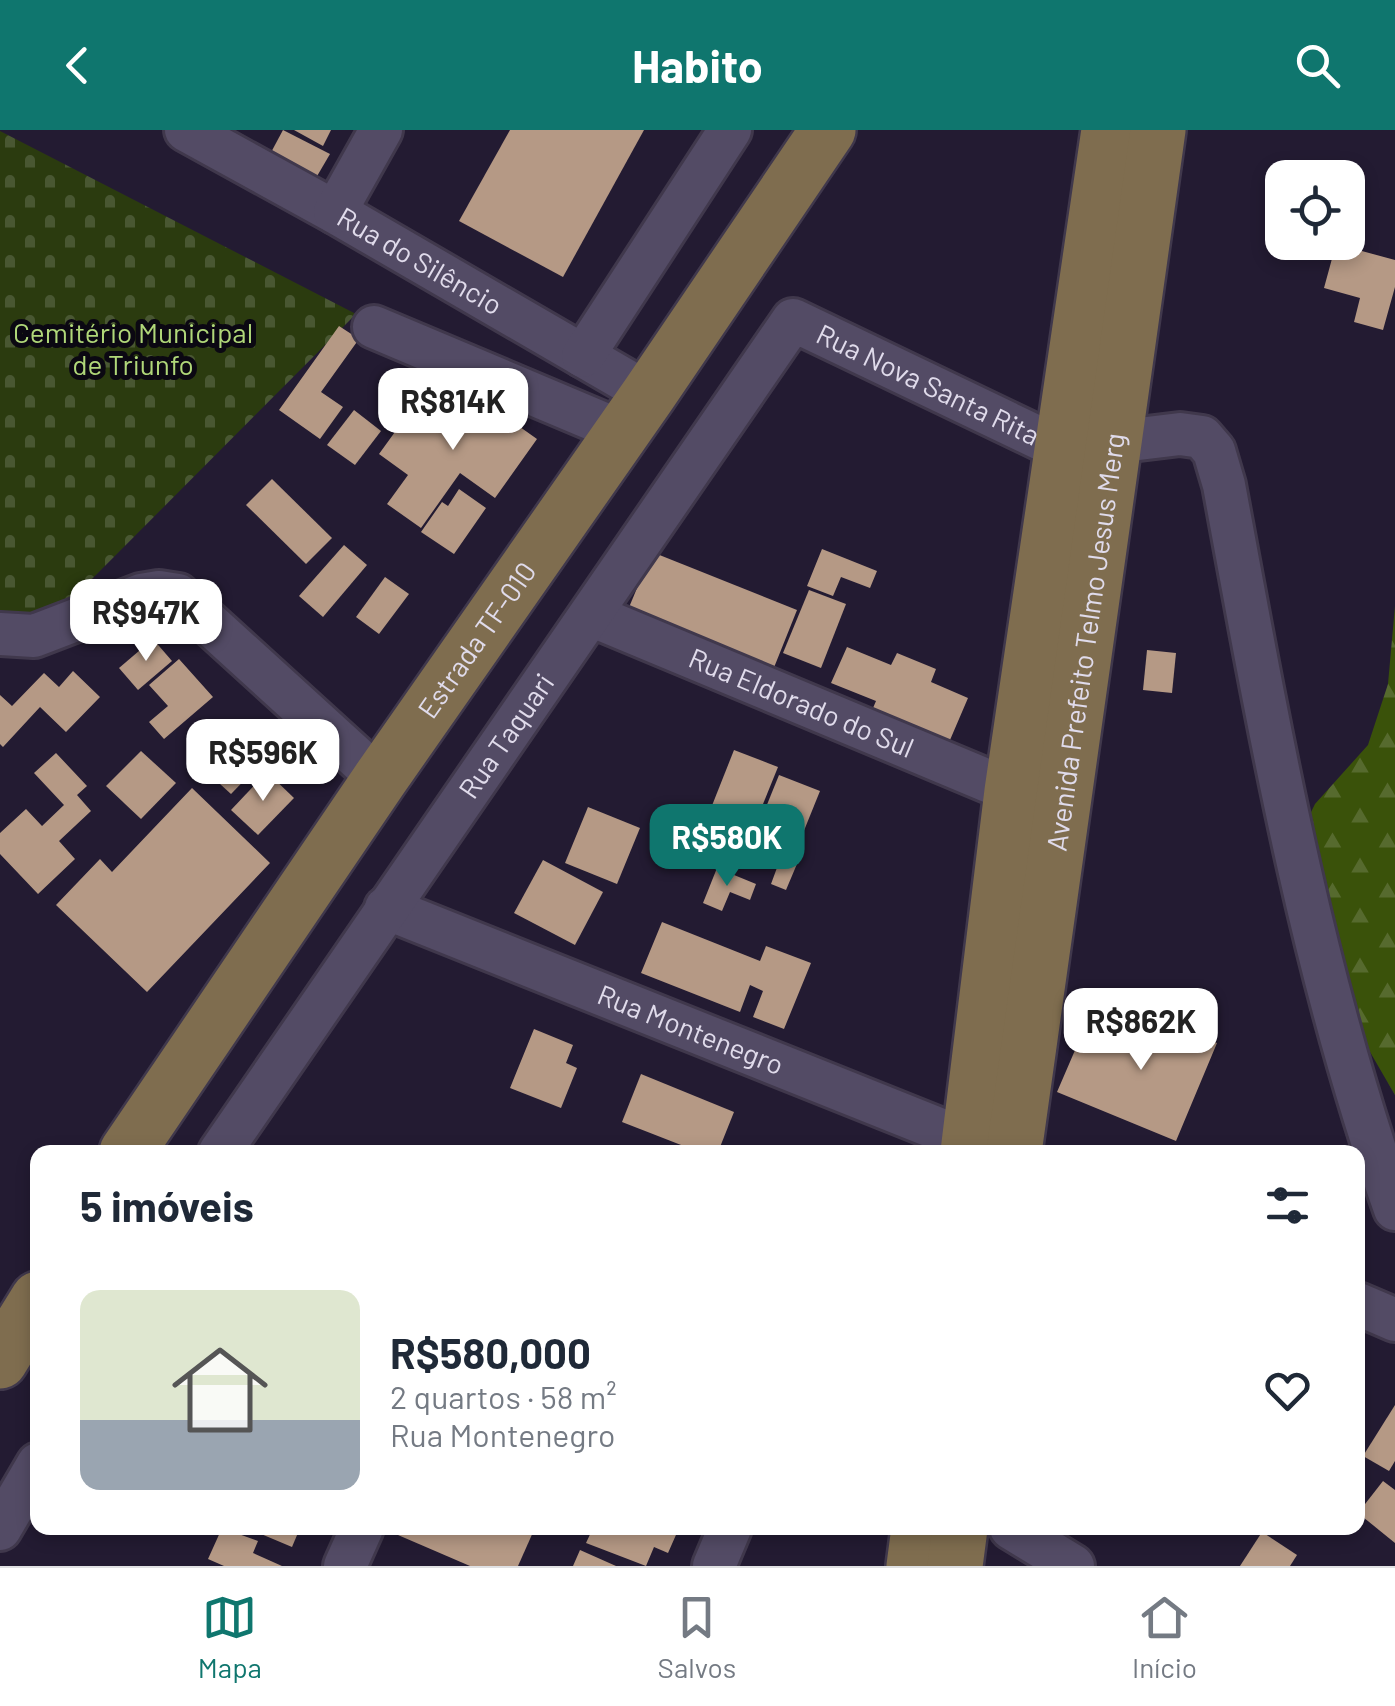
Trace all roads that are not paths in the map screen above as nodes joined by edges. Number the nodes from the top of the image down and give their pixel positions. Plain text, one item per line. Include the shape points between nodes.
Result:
1 (186, 130) edge
2 (381, 130) edge
3 (730, 130) edge
4 (828, 130) edge
5 (1109, 130) edge
6 (1158, 130) edge
7 (334, 212) junction
8 (793, 320) joint
9 (374, 326) dead end
10 (583, 356) junction
11 (636, 413) junction
12 (1088, 445) junction
13 (592, 616) junction
14 (0, 634) edge
15 (380, 779) junction
16 (1012, 791) junction
17 (386, 908) junction
18 (132, 1145) edge
19 (225, 1145) edge
20 (977, 1145) edge
21 (987, 1145) edge
22 (988, 1145) edge
23 (1395, 1210) edge
24 (1365, 1307) edge
25 (30, 1313) edge
26 (1395, 1320) edge
27 (0, 1361) edge
28 (30, 1478) edge
29 (0, 1529) edge
30 (359, 1535) edge
31 (727, 1535) edge
32 (918, 1535) edge
33 (959, 1535) edge
34 (1022, 1535) edge
35 (345, 1566) edge
36 (714, 1566) edge
37 (914, 1566) edge
38 (955, 1566) edge
39 (1073, 1566) edge

1 - 7 street, Rua do Silêncio
2 - 7 street
3 - 10 street
4 - 11 main road, Estrada TF-010
5 - 12 main road, Avenida Prefeito Telmo Jesus Merg
6 - 12 main road, Avenida Prefeito Telmo Jesus Merg
7 - 10 street, Rua do Silêncio
8 - 12 street, Rua Nova Santa Rita
8 - 13 street, Rua Taquari
9 - 11 street
10 - 11 street, Rua do Silêncio
11 - 15 main road, Estrada TF-010
12 - 16 main road, Avenida Prefeito Telmo Jesus Merg
12 - 22 main road, Avenida Prefeito Telmo Jesus Merg
12 - 23 street via 1180,434 1202,437 1214,451 1312,921 1360,1112
13 - 16 street, Rua Eldorado do Sul
13 - 17 street, Rua Taquari
14 - 15 street via 34,636 141,595 178,595
15 - 18 main road, Estrada TF-010
16 - 21 main road, Avenida Prefeito Telmo Jesus Merg
17 - 19 street, Rua Taquari
17 - 20 street, Rua Montenegro
24 - 26 street
25 - 27 main road
28 - 29 street
30 - 35 street
31 - 36 street
32 - 37 main road
33 - 38 main road
34 - 39 street

